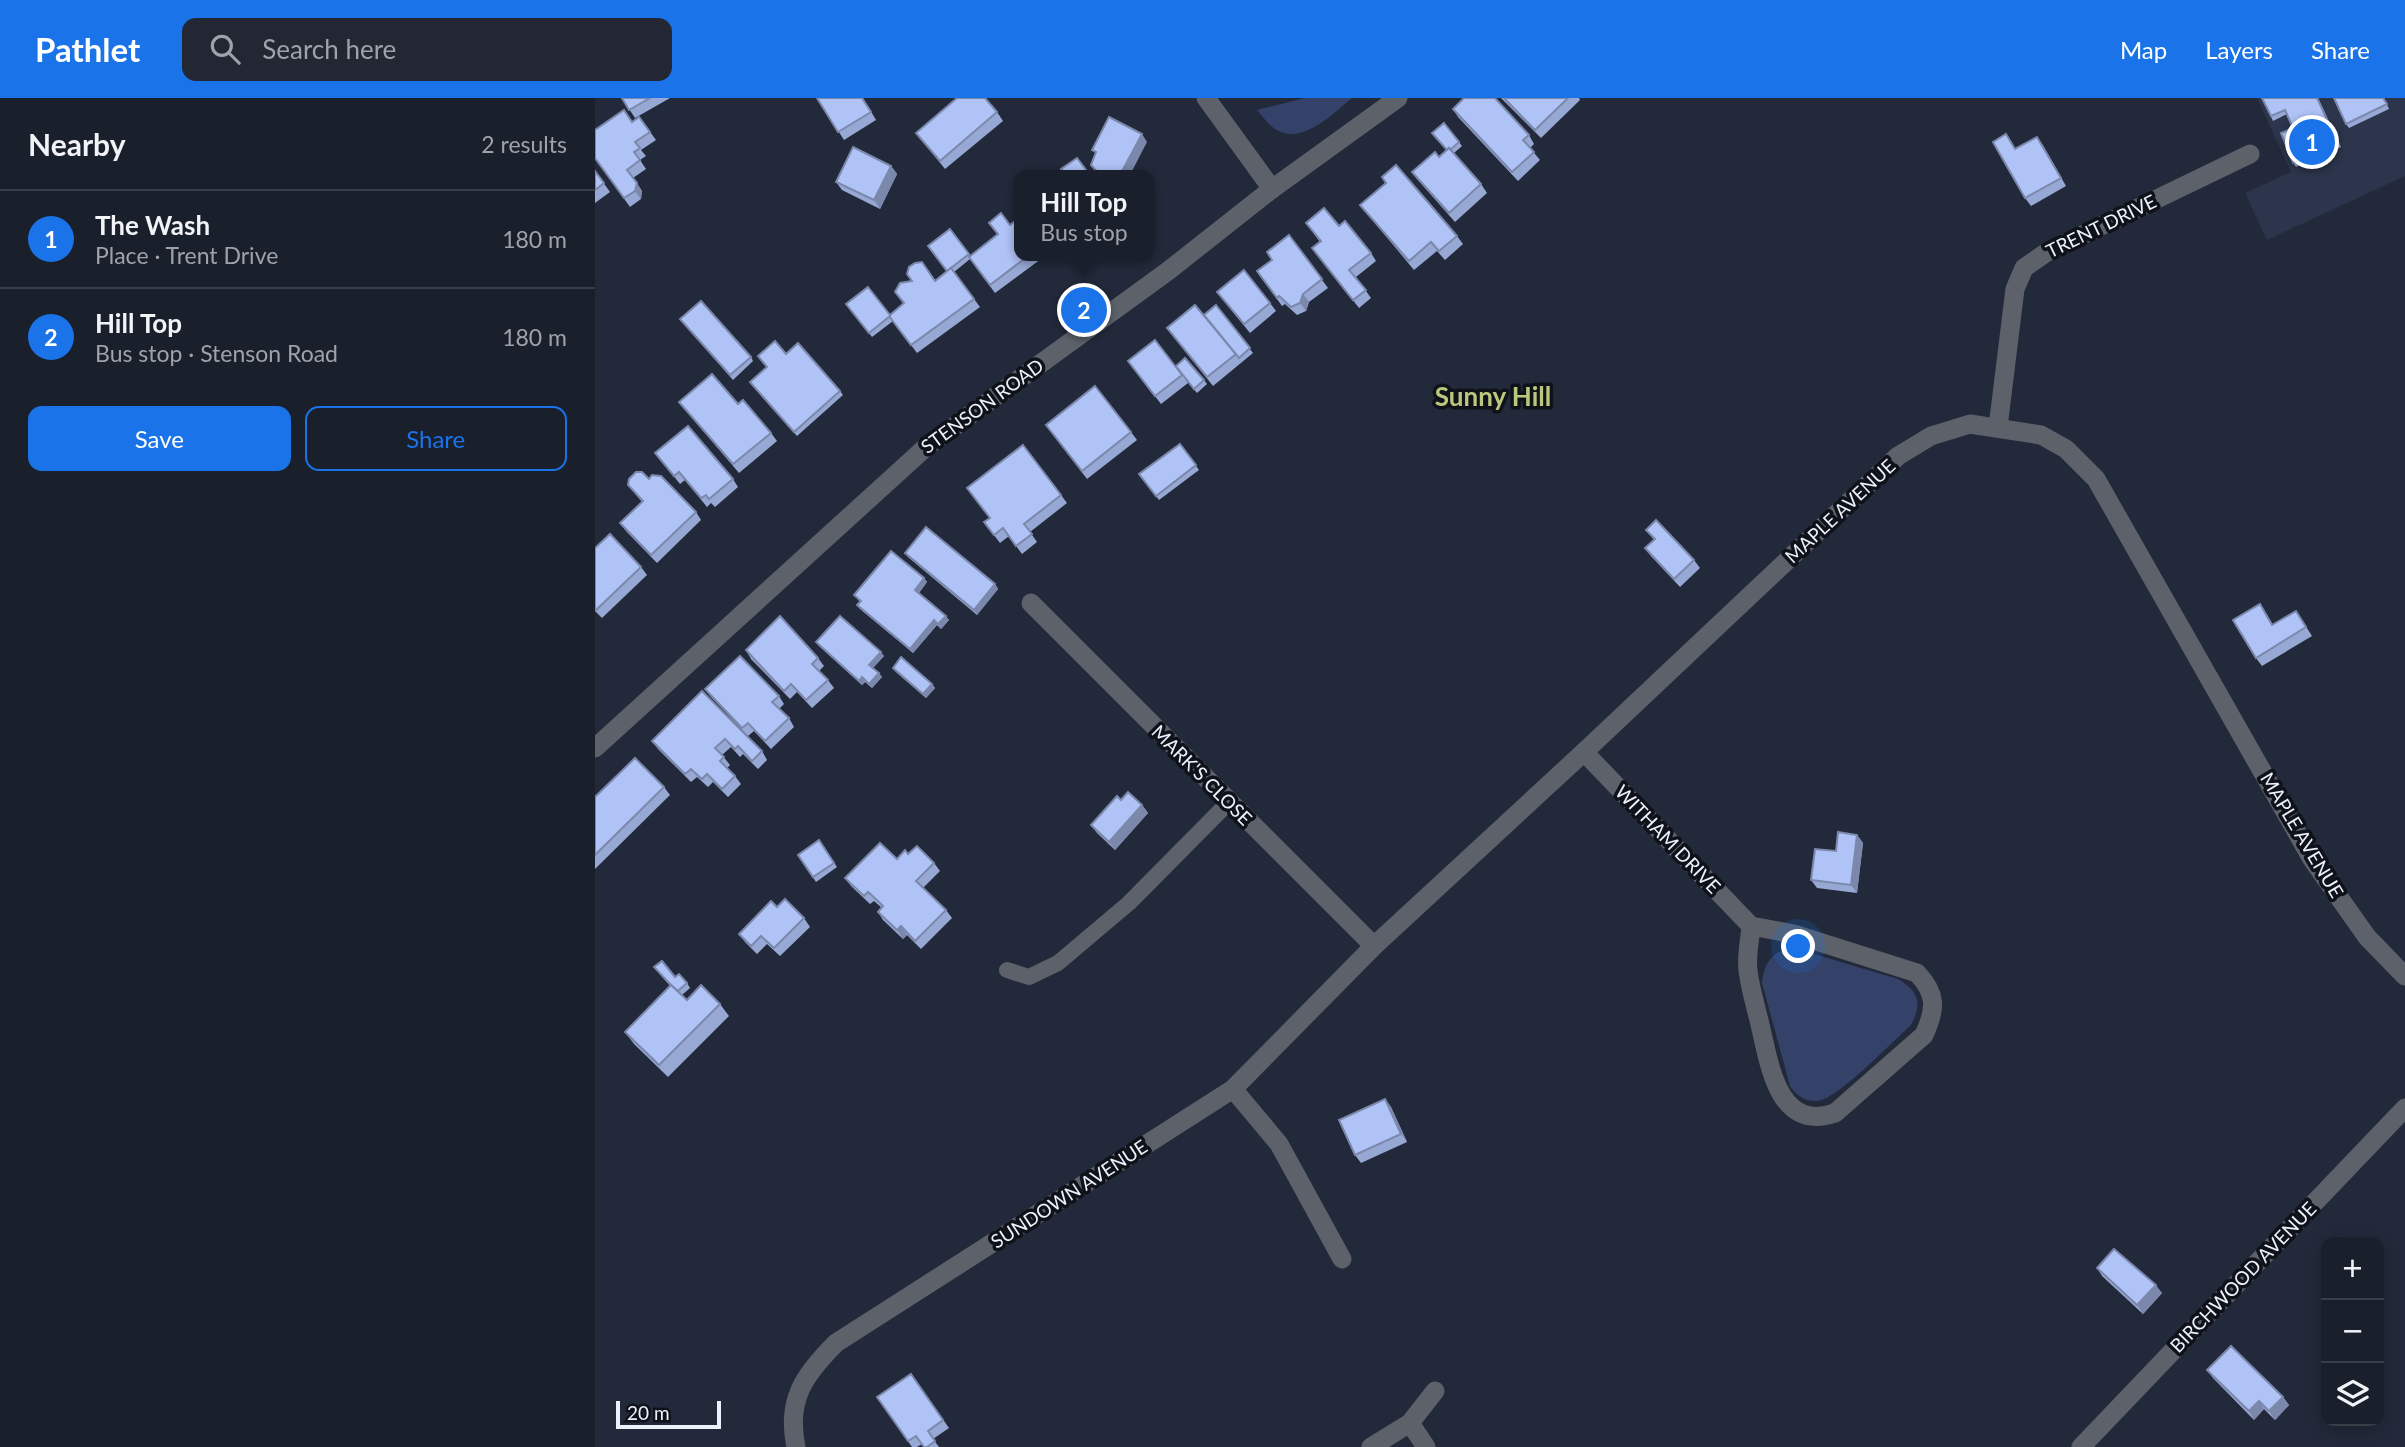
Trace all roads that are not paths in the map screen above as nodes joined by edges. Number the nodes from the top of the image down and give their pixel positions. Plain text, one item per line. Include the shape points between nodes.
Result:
1 (1206, 98) edge
2 (1398, 98) edge
3 (2250, 154) dead end
4 (1272, 189) junction
5 (1998, 427) junction
6 (1031, 603) dead end
7 (595, 748) edge
8 (1584, 752) junction
9 (1230, 802) junction
10 (1751, 926) junction
11 (1374, 946) junction
12 (1007, 970) dead end
13 (2405, 976) edge
14 (1233, 1089) junction
15 (2405, 1108) edge
16 (1342, 1259) dead end
17 (1435, 1391) dead end
18 (1410, 1423) junction
19 (796, 1447) edge
20 (1371, 1447) edge
21 (1426, 1447) edge
22 (2081, 1447) edge

1 - 4 street
2 - 4 street, STENSON ROAD
3 - 5 street, TRENT DRIVE via 2046,252 2024,268 2015,289
4 - 7 street, STENSON ROAD via 1168,271 926,447
5 - 8 street, MAPLE AVENUE via 1970,424 1931,436 1898,456
5 - 13 street, MAPLE AVENUE via 2041,435 2066,449 2097,479 2312,859 2367,937
6 - 9 street, MARK'S CLOSE
8 - 10 street, WITHAM DRIVE
8 - 11 street, MAPLE AVENUE
9 - 11 street, MARK'S CLOSE
9 - 12 lane via 1129,903 1058,963 1028,977
10 - 10 street via 1794,934 1917,973 1930,987 1931,1020 1924,1035 1835,1113 1823,1117 1793,1108 1773,1081 1747,969
11 - 14 street, SUNDOWN AVENUE
14 - 16 street via 1279,1144
14 - 19 street, SUNDOWN AVENUE via 836,1343 814,1364 794,1400
15 - 22 street, BIRCHWOOD AVENUE
17 - 18 street
18 - 20 street
18 - 21 street

